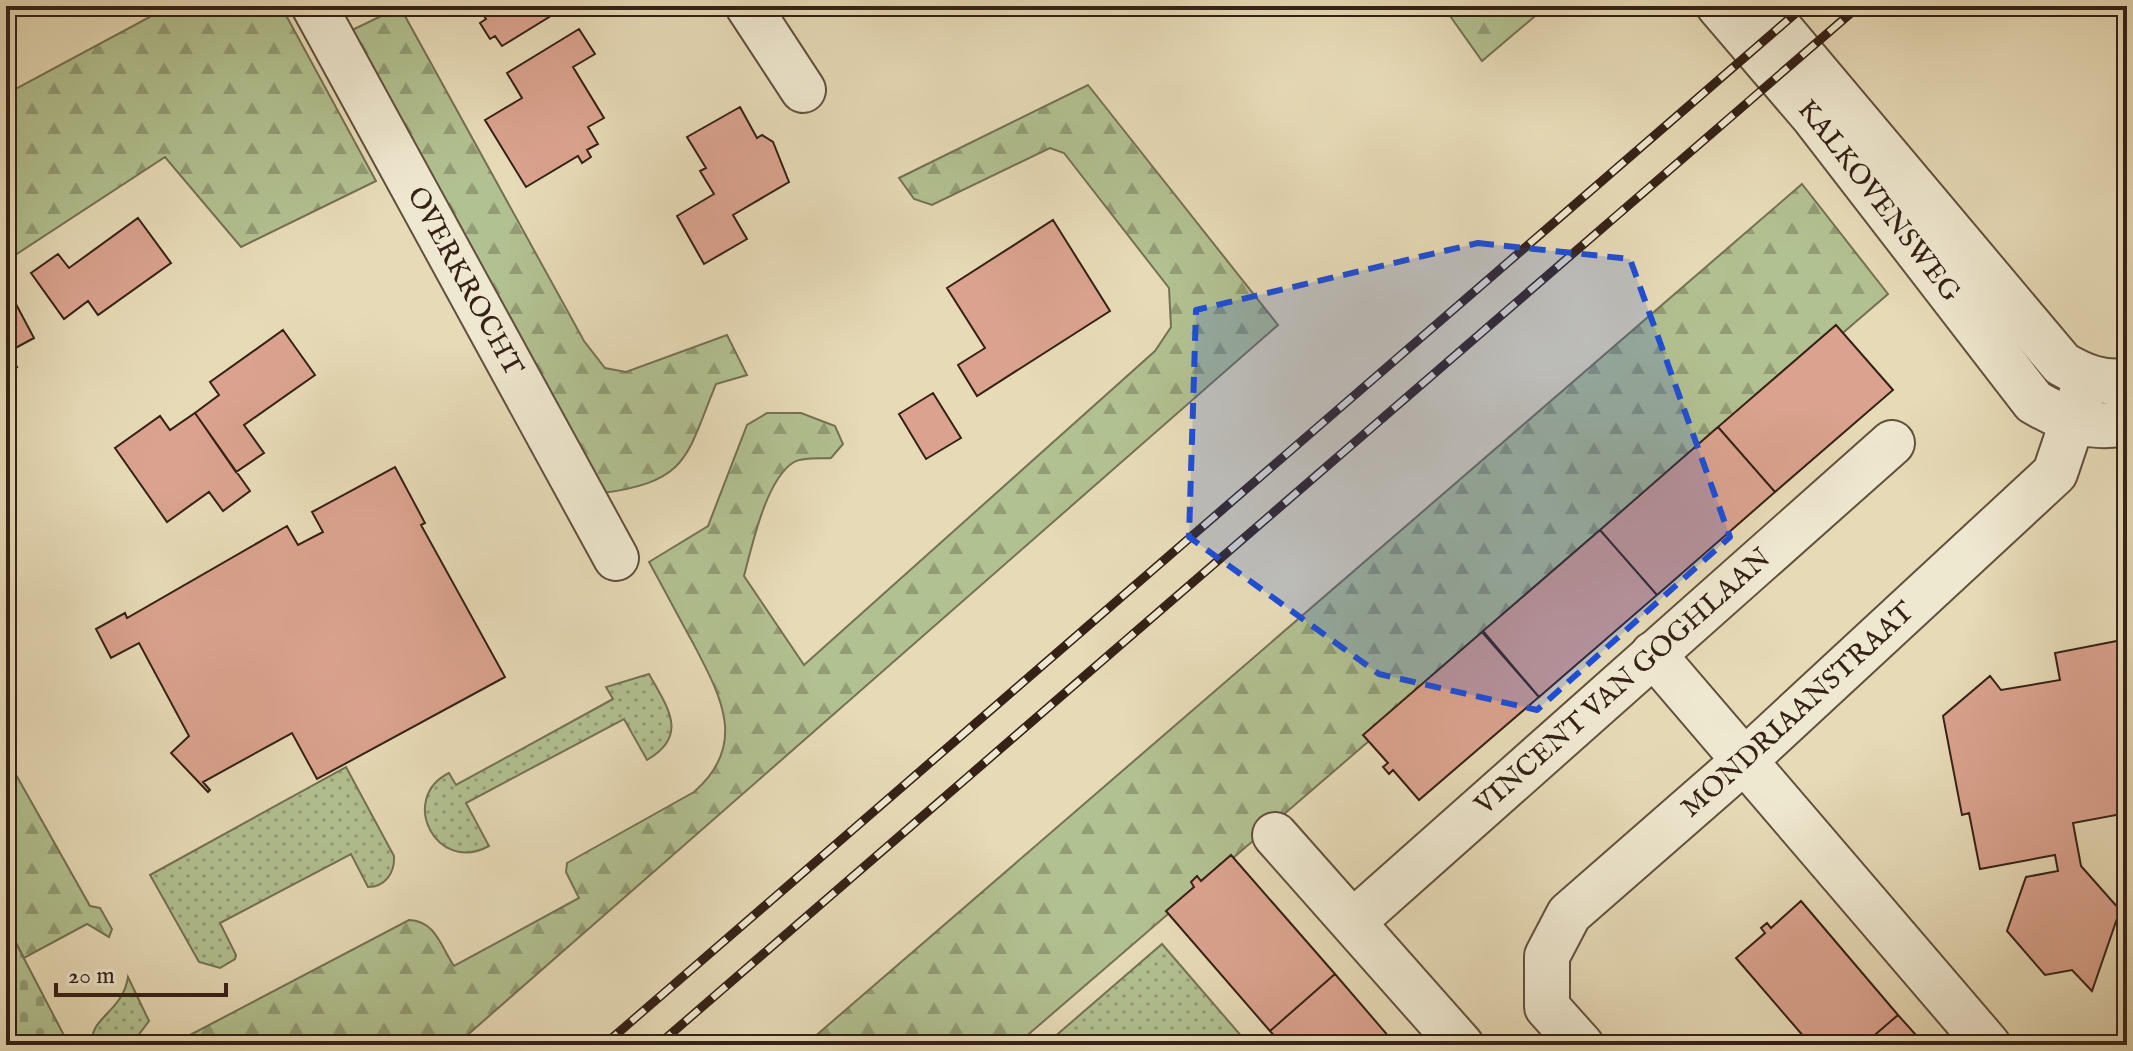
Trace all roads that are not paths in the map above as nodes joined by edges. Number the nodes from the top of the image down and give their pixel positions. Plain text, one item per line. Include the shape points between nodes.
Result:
1 (314, 6) edge
2 (748, 6) edge
3 (1719, 6) edge
4 (1761, 6) edge
5 (803, 90) dead end
6 (2092, 374) edge
7 (2073, 422) junction
8 (2127, 423) edge
9 (1892, 443) dead end
10 (616, 558) dead end
11 (1653, 654) junction
12 (1743, 762) junction
13 (1275, 835) dead end
14 (1354, 921) junction
15 (1461, 1045) edge
16 (1581, 1045) edge
17 (1988, 1045) edge

1 - 10 street, OVERKROCHT
2 - 5 street
3 - 7 street, KALKOVENSWEG via 1814,117 2034,402
4 - 6 street, KALKOVENSWEG
6 - 7 street, MONDRIAANSTRAAT
7 - 8 street via 2104,427
7 - 12 street, MONDRIAANSTRAAT via 2055,473
9 - 11 street, VINCENT VAN GOGHLAAN
11 - 12 street
11 - 14 street, VINCENT VAN GOGHLAAN
12 - 16 street, MONDRIAANSTRAAT via 1569,914 1547,956 1547,1007
12 - 17 street
13 - 14 street
14 - 15 street

